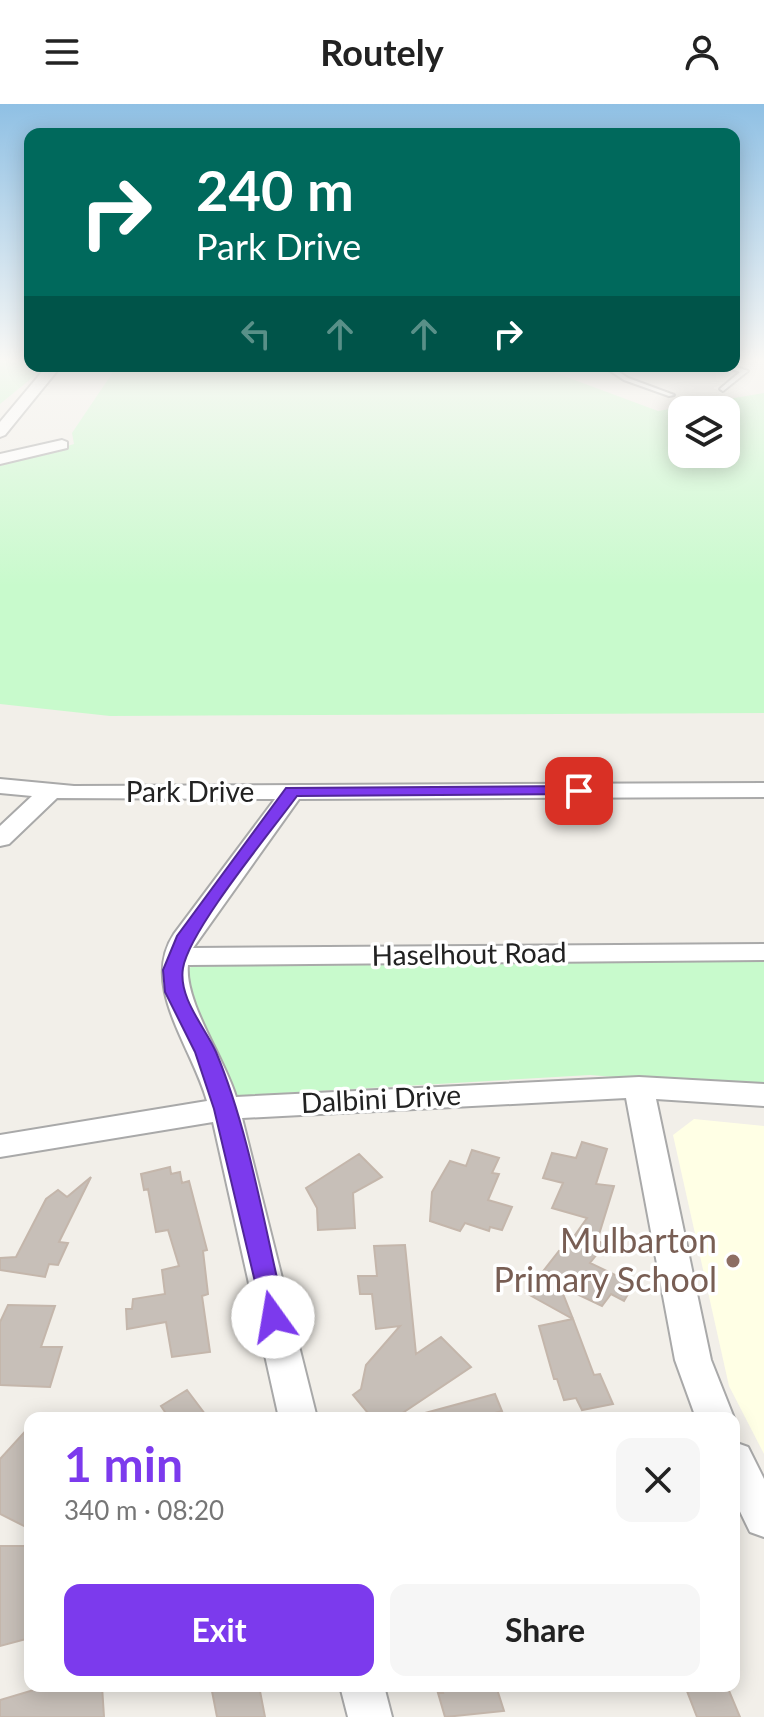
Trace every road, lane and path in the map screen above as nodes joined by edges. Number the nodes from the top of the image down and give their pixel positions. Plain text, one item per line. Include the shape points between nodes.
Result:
1 (0, 440) edge
2 (62, 445) dead end
3 (5, 458) edge
4 (0, 786) edge
5 (764, 790) edge
6 (50, 792) junction
7 (292, 792) junction
8 (0, 839) edge
9 (764, 952) edge
10 (175, 957) junction
11 (639, 1087) junction
12 (764, 1095) edge
13 (225, 1109) junction
14 (0, 1146) edge
15 (297, 1412) edge
16 (713, 1412) edge
17 (740, 1471) edge
18 (764, 1519) edge
19 (364, 1692) edge
20 (370, 1717) edge

1 - 3 street
2 - 3 street
4 - 6 street, Park Drive
5 - 7 street, Park Drive
6 - 7 street, Park Drive
6 - 8 street
7 - 10 street
9 - 10 street, Haselhout Road
10 - 13 street via 175,992 205,1052
11 - 12 street, Dalbini Drive
11 - 13 street, Dalbini Drive
11 - 16 street via 693,1360
13 - 14 street, Dalbini Drive
13 - 15 street
17 - 18 street
19 - 20 street

